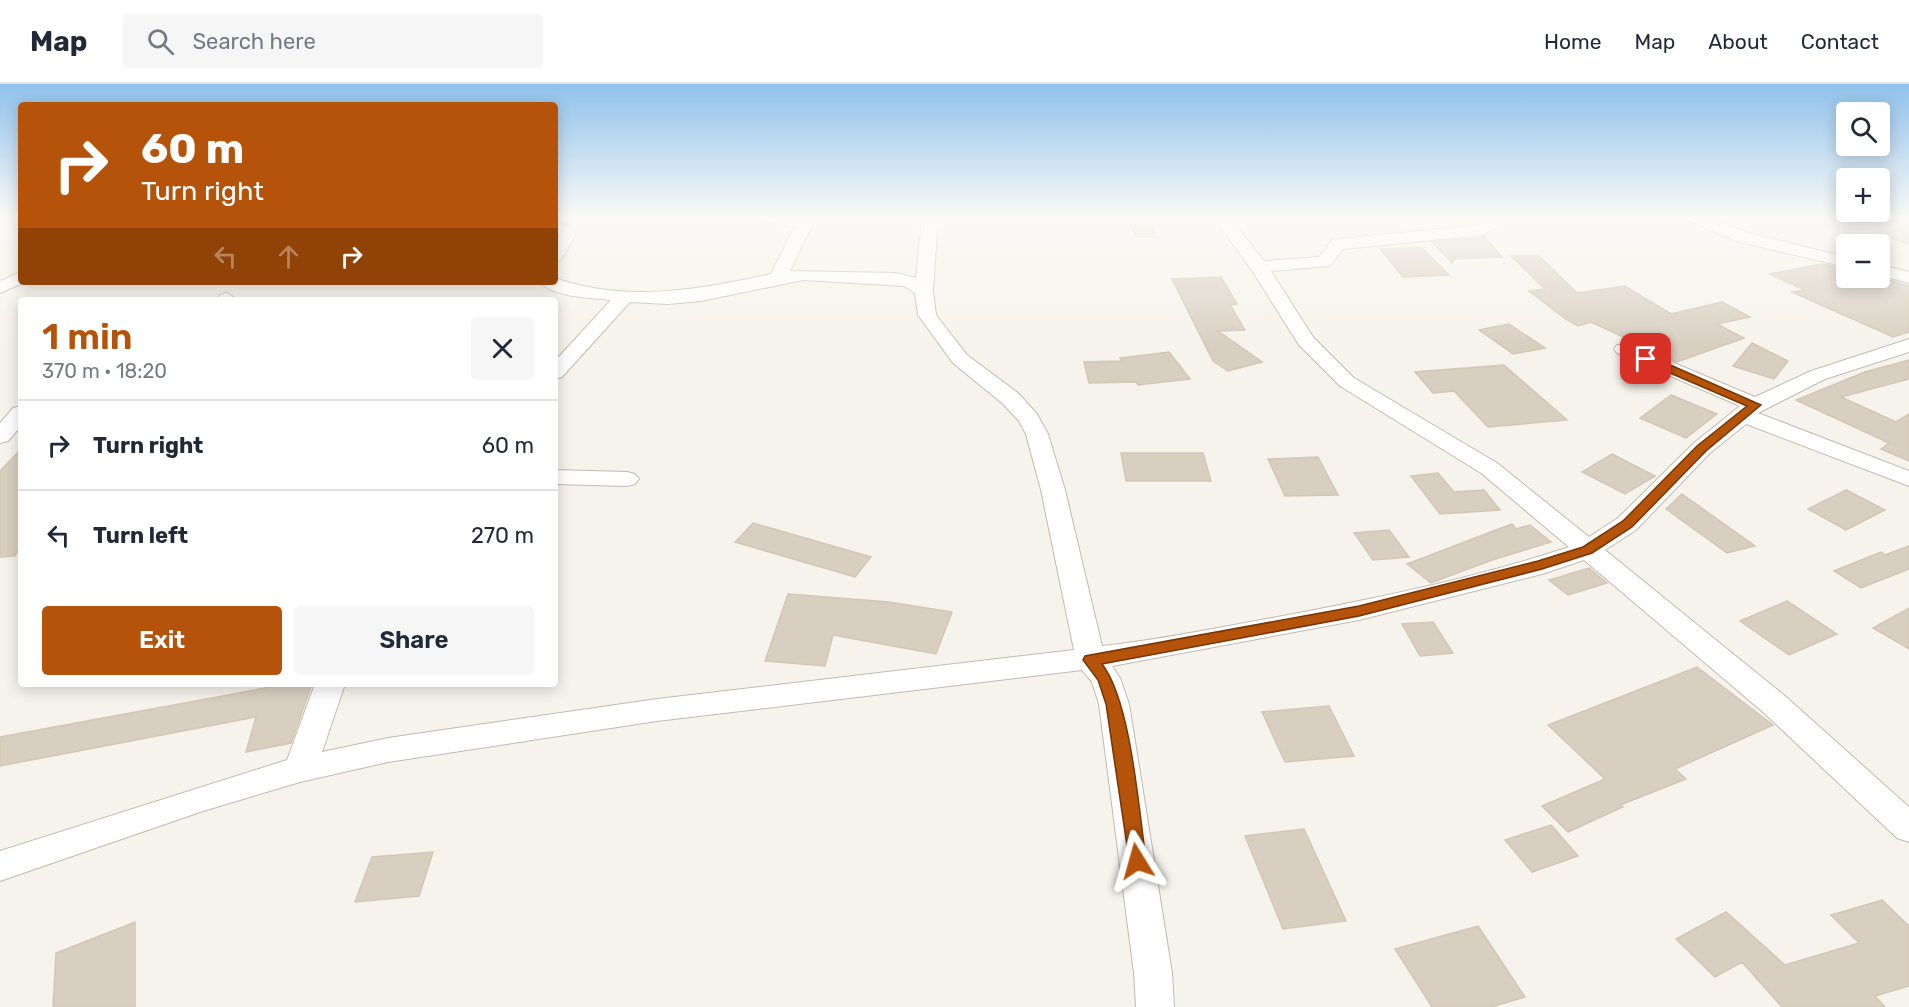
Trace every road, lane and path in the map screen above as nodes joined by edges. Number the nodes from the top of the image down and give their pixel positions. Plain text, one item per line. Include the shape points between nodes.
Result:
1 (787, 260) edge
2 (927, 260) edge
3 (1254, 260) edge
4 (1325, 260) edge
5 (1259, 267) junction
6 (1890, 273) edge
7 (778, 278) junction
8 (1909, 278) edge
9 (18, 279) edge
10 (557, 285) edge
11 (0, 288) edge
12 (924, 291) junction
13 (624, 296) junction
14 (1909, 345) edge
15 (1624, 349) dead end
16 (558, 370) edge
17 (1749, 410) junction
18 (18, 416) edge
19 (0, 436) edge
20 (558, 477) edge
21 (1909, 478) edge
22 (627, 479) dead end
23 (1587, 550) junction
24 (1091, 660) junction
25 (329, 687) edge
26 (300, 769) junction
27 (1909, 828) edge
28 (0, 866) edge
29 (1155, 1007) edge

1 - 7 street
2 - 12 street
3 - 5 street
4 - 5 street
5 - 23 street via 1306,341 1347,382 1490,468
6 - 8 street
7 - 12 street via 896,278
7 - 13 street via 701,295
9 - 11 street
10 - 13 street
12 - 24 street via 927,315 951,349 1010,398 1037,434
13 - 16 street
14 - 17 street via 1818,375
15 - 17 street
17 - 21 street
17 - 23 street via 1702,448 1628,524
18 - 19 street
20 - 22 street
23 - 24 street via 1359,611
23 - 27 street via 1774,704
24 - 26 street via 657,710 388,750
24 - 29 street via 1105,678 1114,704
25 - 26 street
26 - 28 street

